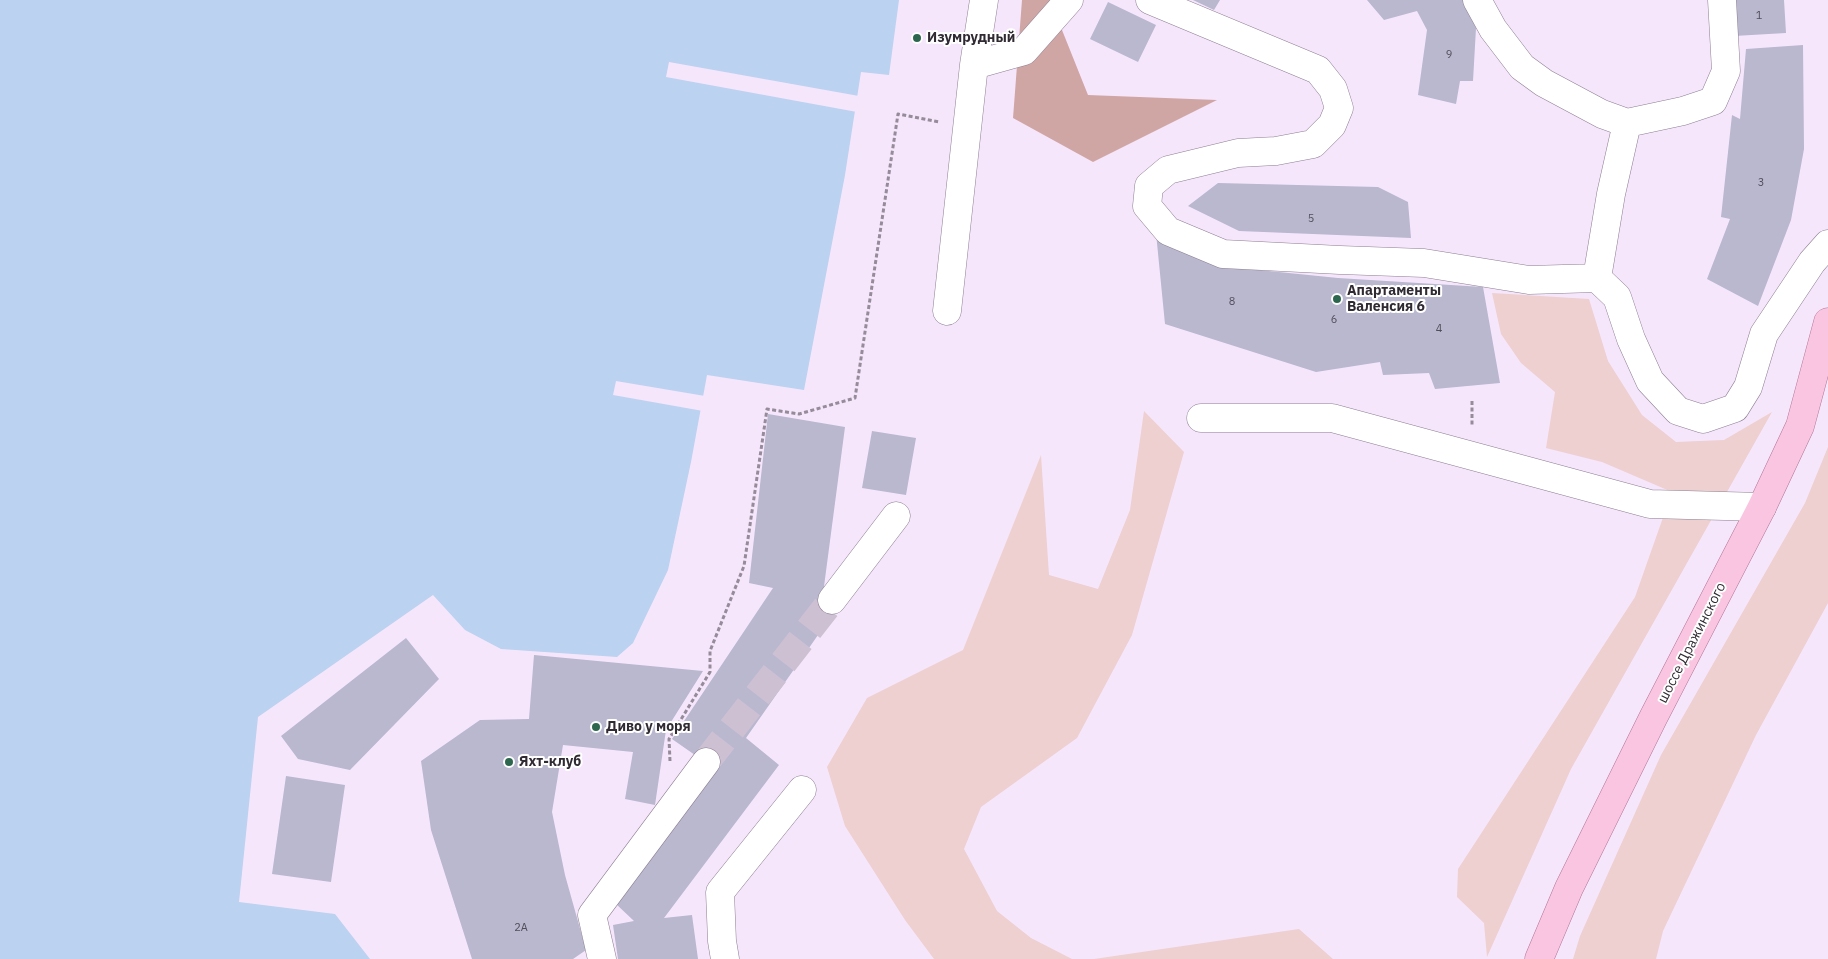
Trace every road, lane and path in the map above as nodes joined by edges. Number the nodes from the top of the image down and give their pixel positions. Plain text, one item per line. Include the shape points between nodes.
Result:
1 (984, 0) edge
2 (1069, 0) edge
3 (1150, 0) edge
4 (1477, 0) edge
5 (1722, 0) edge
6 (974, 64) junction
7 (942, 122) dead end
8 (1627, 123) junction
9 (1828, 244) edge
10 (1597, 278) junction
11 (947, 311) dead end
12 (1828, 322) edge
13 (1201, 418) dead end
14 (1762, 507) junction
15 (896, 516) dead end
16 (832, 600) tunnel mouth
17 (706, 762) tunnel mouth
18 (802, 790) dead end
19 (674, 804) junction
20 (602, 959) edge
21 (726, 959) edge
22 (1539, 959) edge

1 - 6 lane
2 - 6 lane via 1024,51
3 - 10 lane via 1318,70 1333,89 1339,108 1332,125 1313,144 1276,151 1238,153 1168,170 1149,186 1147,206 1168,231 1223,254 1424,263 1529,280
4 - 8 lane via 1493,29 1522,67 1544,83 1602,114
5 - 8 lane via 1726,71 1713,102
6 - 11 lane
7 - 19 path via 898,114 855,398 799,414 767,409 744,566 710,651 710,672 668,739
8 - 10 lane
9 - 10 lane via 1812,262 1764,334 1748,387 1735,408 1703,419 1678,411 1650,381 1617,297
12 - 14 main road, шоссе Дражинского via 1800,426
13 - 14 lane via 1332,418 1650,504
14 - 22 main road, шоссе Дражинского via 1573,879
15 - 16 lane
17 - 19 lane
18 - 21 lane via 720,892
19 - 20 lane via 592,915

